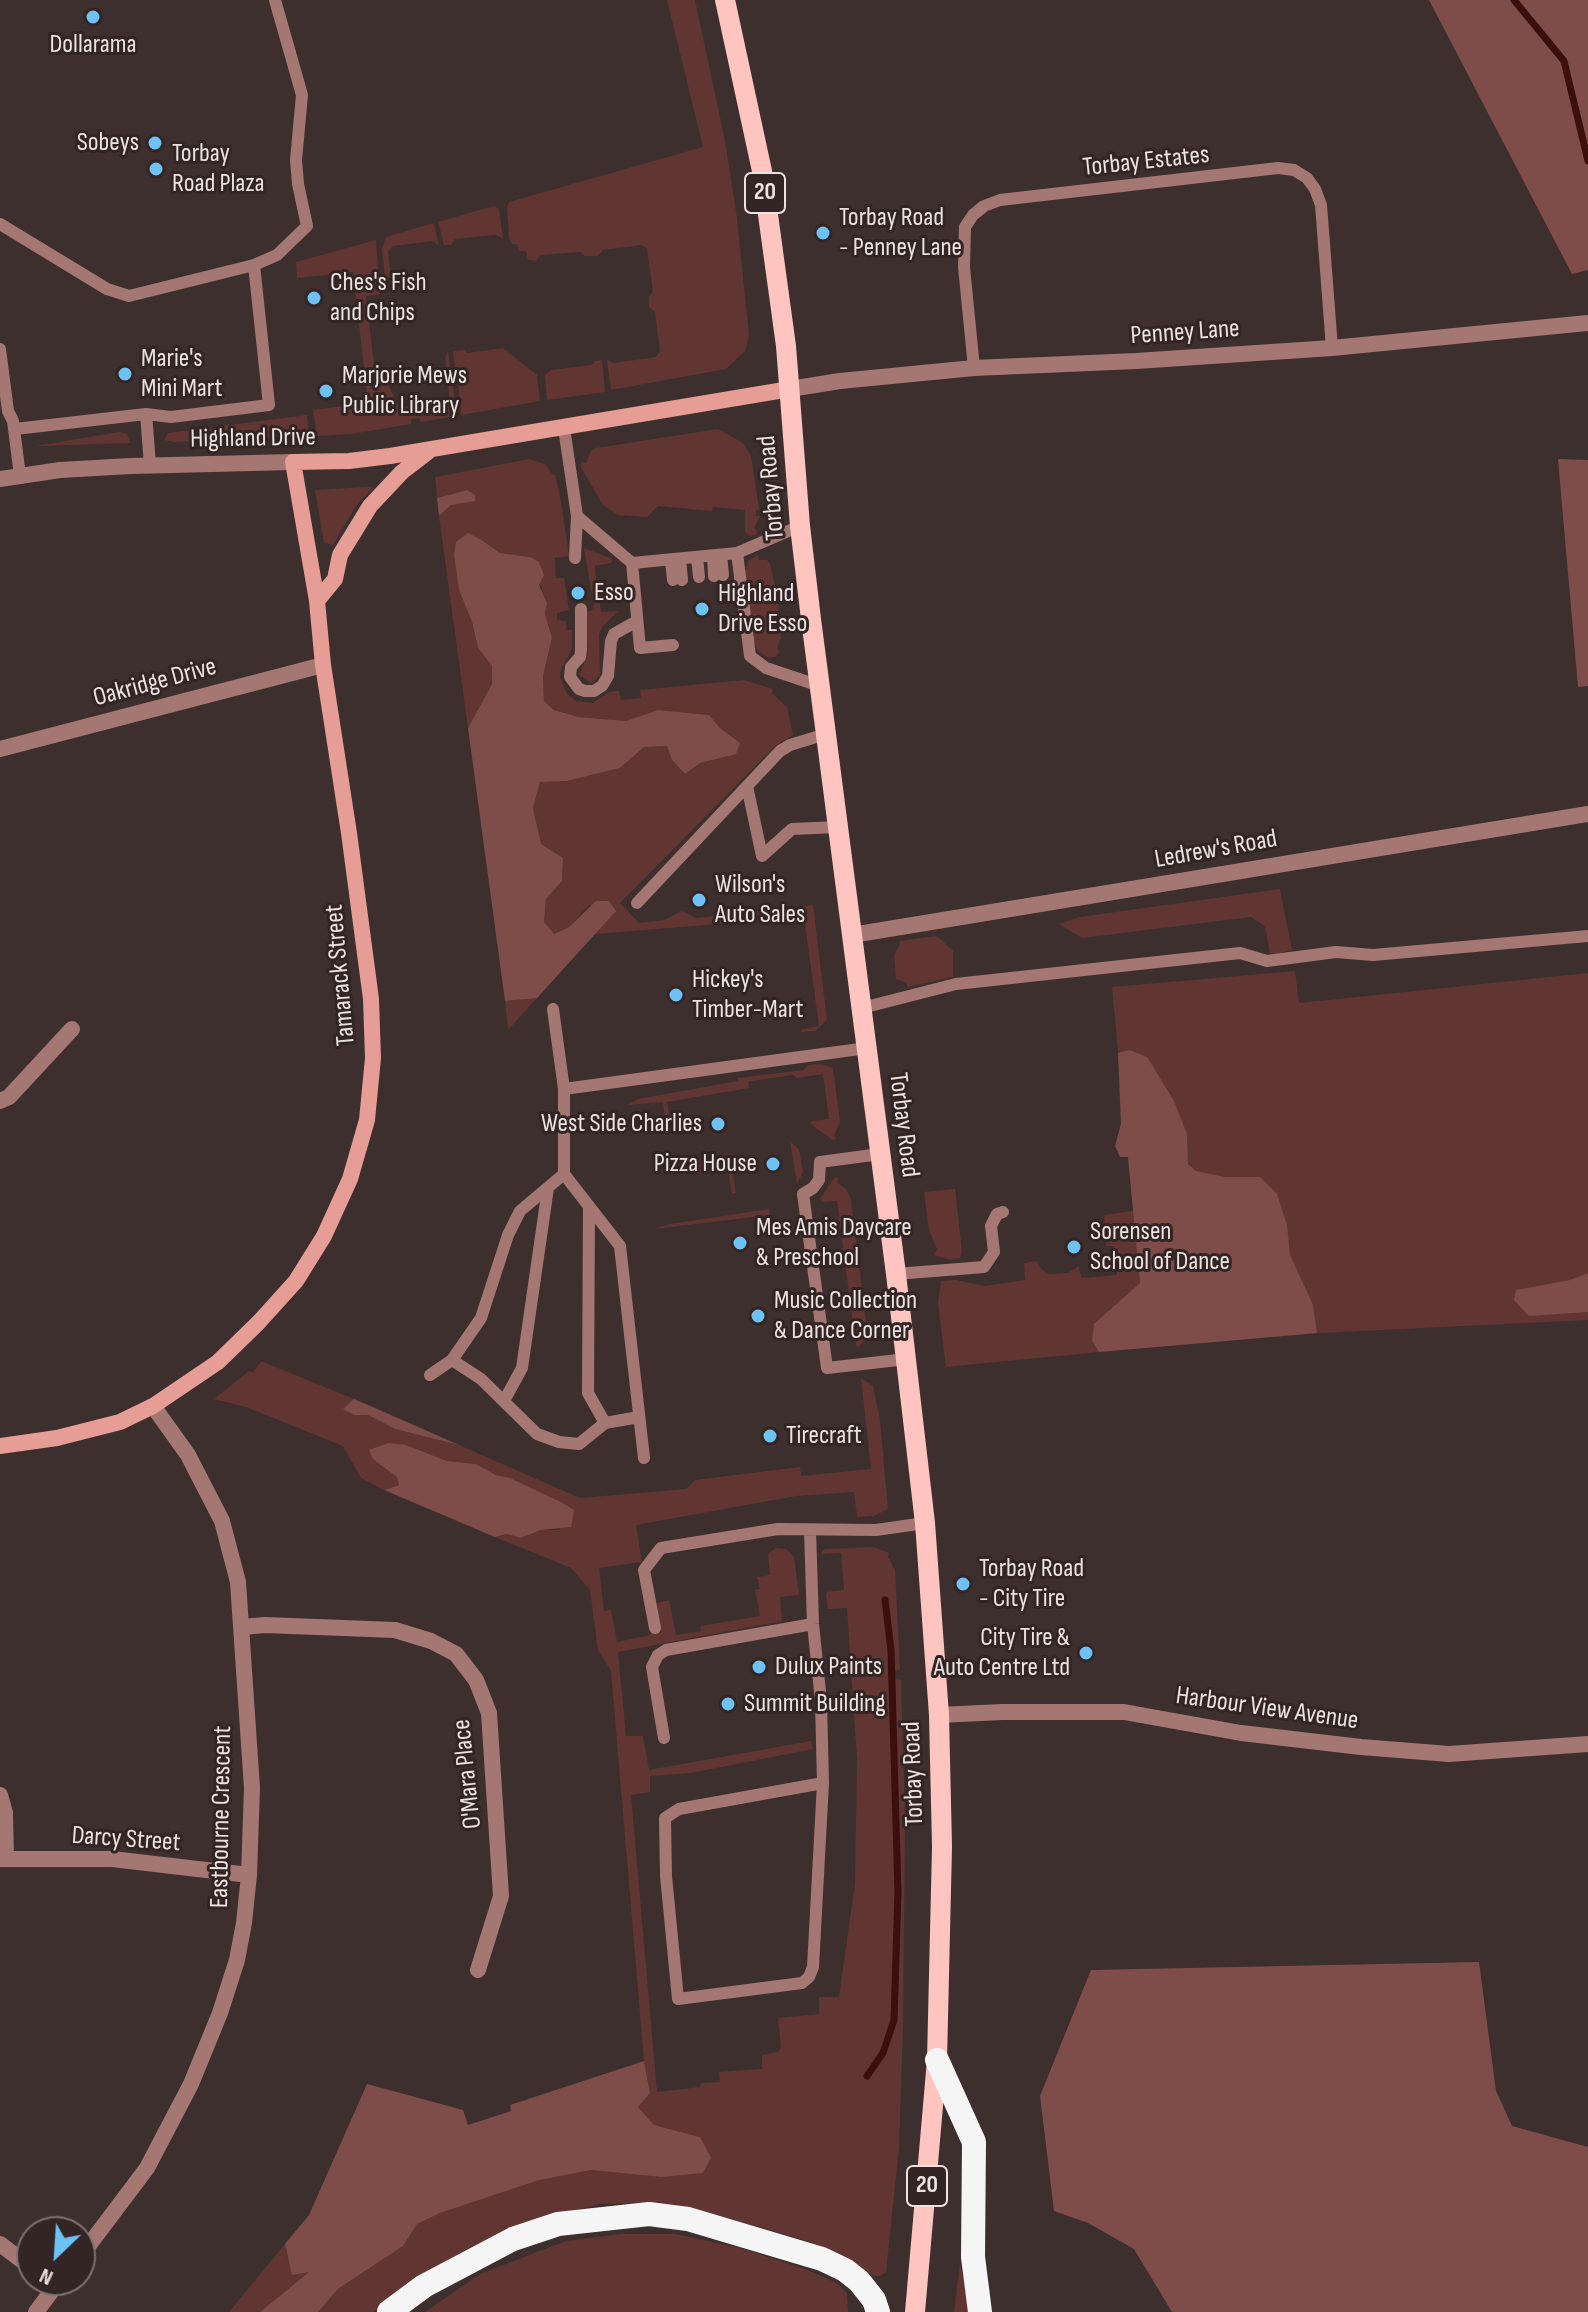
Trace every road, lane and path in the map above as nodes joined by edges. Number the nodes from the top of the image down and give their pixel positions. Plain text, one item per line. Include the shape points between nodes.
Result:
1 (275, 0) edge
2 (725, 0) edge
3 (0, 224) edge
4 (254, 265) junction
5 (1586, 324) edge
6 (1332, 348) junction
7 (0, 349) edge
8 (974, 368) junction
9 (790, 389) junction
10 (146, 414) junction
11 (564, 428) junction
12 (15, 429) junction
13 (432, 448) junction
14 (293, 462) junction
15 (150, 465) junction
16 (20, 476) junction
17 (0, 479) edge
18 (577, 516) junction
19 (800, 526) junction
20 (737, 553) junction
21 (717, 555) junction
22 (697, 557) junction
23 (575, 558) dead end
24 (676, 560) junction
25 (632, 563) junction
26 (719, 575) dead end
27 (699, 577) dead end
28 (678, 580) dead end
29 (317, 601) junction
30 (581, 609) dead end
31 (637, 621) junction
32 (673, 645) dead end
33 (323, 665) junction
34 (820, 686) junction
35 (826, 734) junction
36 (0, 749) edge
37 (747, 786) junction
38 (1588, 814) edge
39 (838, 827) junction
40 (637, 903) dead end
41 (852, 935) junction
42 (1588, 936) edge
43 (862, 1008) junction
44 (553, 1009) dead end
45 (72, 1029) dead end
46 (867, 1048) junction
47 (564, 1089) junction
48 (0, 1101) edge
49 (880, 1154) junction
50 (564, 1174) junction
51 (548, 1188) junction
52 (589, 1206) junction
53 (1003, 1212) dead end
54 (896, 1274) junction
55 (907, 1359) junction
56 (452, 1360) junction
57 (430, 1375) dead end
58 (504, 1401) junction
59 (153, 1406) junction
60 (639, 1417) junction
61 (605, 1423) junction
62 (0, 1446) edge
63 (644, 1458) dead end
64 (925, 1523) junction
65 (810, 1530) junction
66 (813, 1624) junction
67 (242, 1627) junction
68 (655, 1628) dead end
69 (939, 1715) junction
70 (664, 1738) dead end
71 (1588, 1744) edge
72 (823, 1783) junction
73 (0, 1795) edge
74 (3, 1859) edge
75 (249, 1875) junction
76 (478, 1970) dead end
77 (937, 2060) junction
78 (96, 2236) edge
79 (389, 2312) edge
80 (878, 2312) edge
81 (915, 2312) edge
82 (980, 2312) edge

1 - 4 lane via 302,95 296,160 307,226 277,255
2 - 9 main road, Torbay Road / 20 via 762,171
3 - 4 lane via 107,289 129,296
4 - 10 lane via 269,405 171,417
5 - 6 street, Penney Lane
6 - 8 street, Penney Lane
6 - 8 lane, Torbay Estates via 1321,205 1307,178 1278,168 984,206 965,227
7 - 12 lane
8 - 9 street, Penney Lane
9 - 11 street, Highland Drive
9 - 19 main road, Torbay Road / 20
10 - 12 lane
10 - 15 lane
11 - 13 street, Highland Drive
11 - 18 lane
12 - 16 lane
13 - 14 street, Highland Drive via 349,461
13 - 29 street via 370,506 340,555 335,579
14 - 15 street, Highland Drive
14 - 29 street, Tamarack Street
15 - 16 street, Highland Drive
16 - 17 street, Highland Drive
18 - 23 lane
18 - 25 lane
19 - 20 lane
19 - 34 main road, Torbay Road / 20
20 - 21 lane
20 - 34 lane via 742,637 750,656 757,664
21 - 22 lane
21 - 26 lane
22 - 24 lane
22 - 27 lane
24 - 25 lane
24 - 28 lane
25 - 31 lane
29 - 33 street, Tamarack Street
30 - 31 lane via 580,657 570,677 585,691 602,686 608,676 614,634
31 - 32 lane via 640,648
33 - 36 street, Oakridge Drive
33 - 59 street, Tamarack Street via 371,999 367,1120 350,1179 296,1281 222,1358
34 - 35 main road, Torbay Road / 20
35 - 37 lane via 780,751
35 - 39 main road, Torbay Road / 20
37 - 39 lane via 762,856 792,829
37 - 40 lane
38 - 41 street, Ledrew's Road
39 - 41 main road, Torbay Road / 20
41 - 43 main road, Torbay Road / 20
42 - 43 lane via 1267,961 1228,954 956,984
43 - 46 main road, Torbay Road / 20
44 - 47 lane
45 - 48 street
46 - 47 lane
46 - 49 main road, Torbay Road / 20
47 - 50 lane
49 - 54 main road, Torbay Road / 20
49 - 55 lane via 820,1162 819,1180 803,1194 827,1368
50 - 51 lane
50 - 52 lane
51 - 56 lane via 520,1211 481,1318
51 - 58 lane via 522,1368
52 - 60 lane via 620,1246
52 - 61 lane via 588,1393
53 - 54 lane via 991,1226 994,1252 984,1267
54 - 55 main road, Torbay Road / 20
55 - 64 main road, Torbay Road / 20
56 - 57 lane
56 - 58 lane
58 - 61 lane via 537,1434 559,1442 579,1444
59 - 62 street, Tamarack Street via 120,1422
59 - 67 street, Eastbourne Crescent via 188,1455 222,1521 238,1582
60 - 61 lane
60 - 63 lane
64 - 65 lane via 876,1530
64 - 69 main road, Torbay Road / 20
65 - 66 lane
65 - 68 lane via 778,1529 661,1548 644,1570
66 - 70 lane via 658,1655 652,1667
66 - 72 lane
67 - 75 street, Eastbourne Crescent via 252,1788
67 - 76 street, O'Mara Place via 395,1630 456,1654 476,1680 489,1713 501,1896
69 - 71 street, Harbour View Avenue via 1124,1712 1241,1733 1449,1754
69 - 77 main road, Torbay Road / 20
72 - 72 lane via 809,1977 802,1983 678,1999 665,1818 679,1809
73 - 74 street via 5,1813
74 - 75 street, Darcy Street via 112,1859
75 - 78 street, Eastbourne Crescent via 237,1960 191,2084 147,2168
77 - 81 main road, Torbay Road / 20
77 - 82 highway via 974,2142 973,2257
79 - 80 highway via 424,2286 513,2239 558,2224 649,2214 688,2219 822,2259 859,2281

